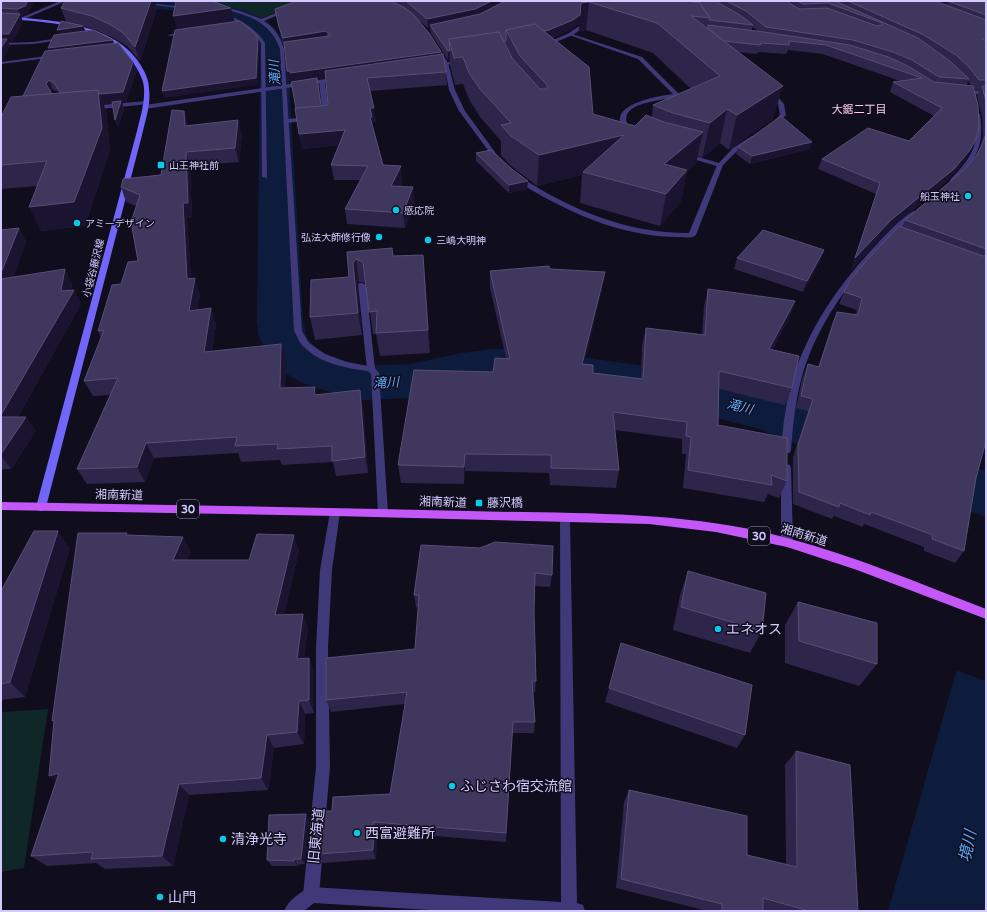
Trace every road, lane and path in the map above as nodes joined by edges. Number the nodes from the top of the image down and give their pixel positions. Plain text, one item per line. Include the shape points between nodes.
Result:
1 (64, 1) edge
2 (120, 1) edge
3 (175, 1) edge
4 (188, 2) edge
5 (213, 6) edge
6 (294, 8) edge
7 (198, 9) edge
8 (213, 12) edge
9 (1, 16) edge
10 (20, 19) junction
11 (594, 19) edge
12 (260, 21) junction
13 (245, 24) junction
14 (237, 25) edge
15 (192, 32) edge
16 (98, 33) junction
17 (571, 34) junction
18 (84, 35) edge
19 (170, 35) dead end
20 (69, 38) edge
21 (1, 44) edge
22 (434, 45) edge
23 (540, 46) edge
24 (290, 48) edge
25 (282, 49) junction
26 (58, 56) edge
27 (468, 60) edge
28 (1, 63) edge
29 (446, 63) junction
30 (423, 67) edge
31 (346, 78) edge
32 (322, 82) junction
33 (764, 86) edge
34 (967, 86) edge
35 (283, 88) junction
36 (266, 90) junction
37 (954, 92) edge
38 (986, 92) edge
39 (973, 99) junction
40 (146, 105) junction
41 (87, 109) edge
42 (321, 118) edge
43 (314, 119) edge
44 (287, 121) junction
45 (765, 130) edge
46 (758, 134) edge
47 (636, 138) edge
48 (678, 153) edge
49 (720, 165) junction
50 (505, 166) edge
51 (510, 172) edge
52 (264, 177) dead end
53 (946, 187) edge
54 (918, 211) edge
55 (362, 284) edge
56 (373, 371) junction
57 (1, 506) edge
58 (41, 507) junction
59 (335, 512) junction
60 (383, 513) junction
61 (564, 518) junction
62 (787, 542) junction
63 (986, 614) edge
64 (311, 895) junction
65 (573, 910) edge
66 (292, 911) edge

1 - 10 street
2 - 7 street
3 - 4 street
5 - 12 street via 245,13
6 - 12 street
8 - 13 street
9 - 10 main road, 小袋谷藤沢線
10 - 16 main road, 小袋谷藤沢線
11 - 17 street
12 - 25 street via 276,34
13 - 14 street
13 - 36 street via 263,43
15 - 19 street
16 - 18 street
16 - 40 main road, 小袋谷藤沢線 via 134,57 145,80
17 - 23 street
17 - 47 street via 640,58 677,95 647,100 627,110 624,118 626,128
20 - 21 street
22 - 29 street
24 - 25 street
25 - 35 street
26 - 28 street
27 - 29 street
29 - 30 street
29 - 50 street via 452,90 462,111
31 - 32 street
32 - 35 street
32 - 42 street via 327,117
33 - 45 street via 781,104 783,115 772,127
34 - 39 street
35 - 36 street
35 - 44 street
36 - 40 street
36 - 52 street
37 - 39 street
38 - 39 street
39 - 53 street via 979,127 979,142 964,169
40 - 41 street
40 - 58 main road, 小袋谷藤沢線
43 - 44 street
44 - 56 street via 298,331 306,345 322,356 345,365
46 - 49 street via 738,146
48 - 49 street
49 - 51 street via 692,235 678,236 636,230 600,221 535,190
54 - 62 street via 855,271 828,310 803,358 792,397 786,434
55 - 56 street
56 - 60 street via 377,388
57 - 58 main road, 湘南新道 / 30
58 - 59 main road, 湘南新道 / 30
59 - 60 main road, 湘南新道 / 30
59 - 64 street, 旧東海道 via 326,578 322,648 323,767
60 - 61 main road, 湘南新道 / 30
61 - 62 main road, 湘南新道 / 30 via 649,520 716,528
61 - 65 street
62 - 63 main road, 湘南新道 / 30 via 860,566
64 - 65 street
64 - 66 street

